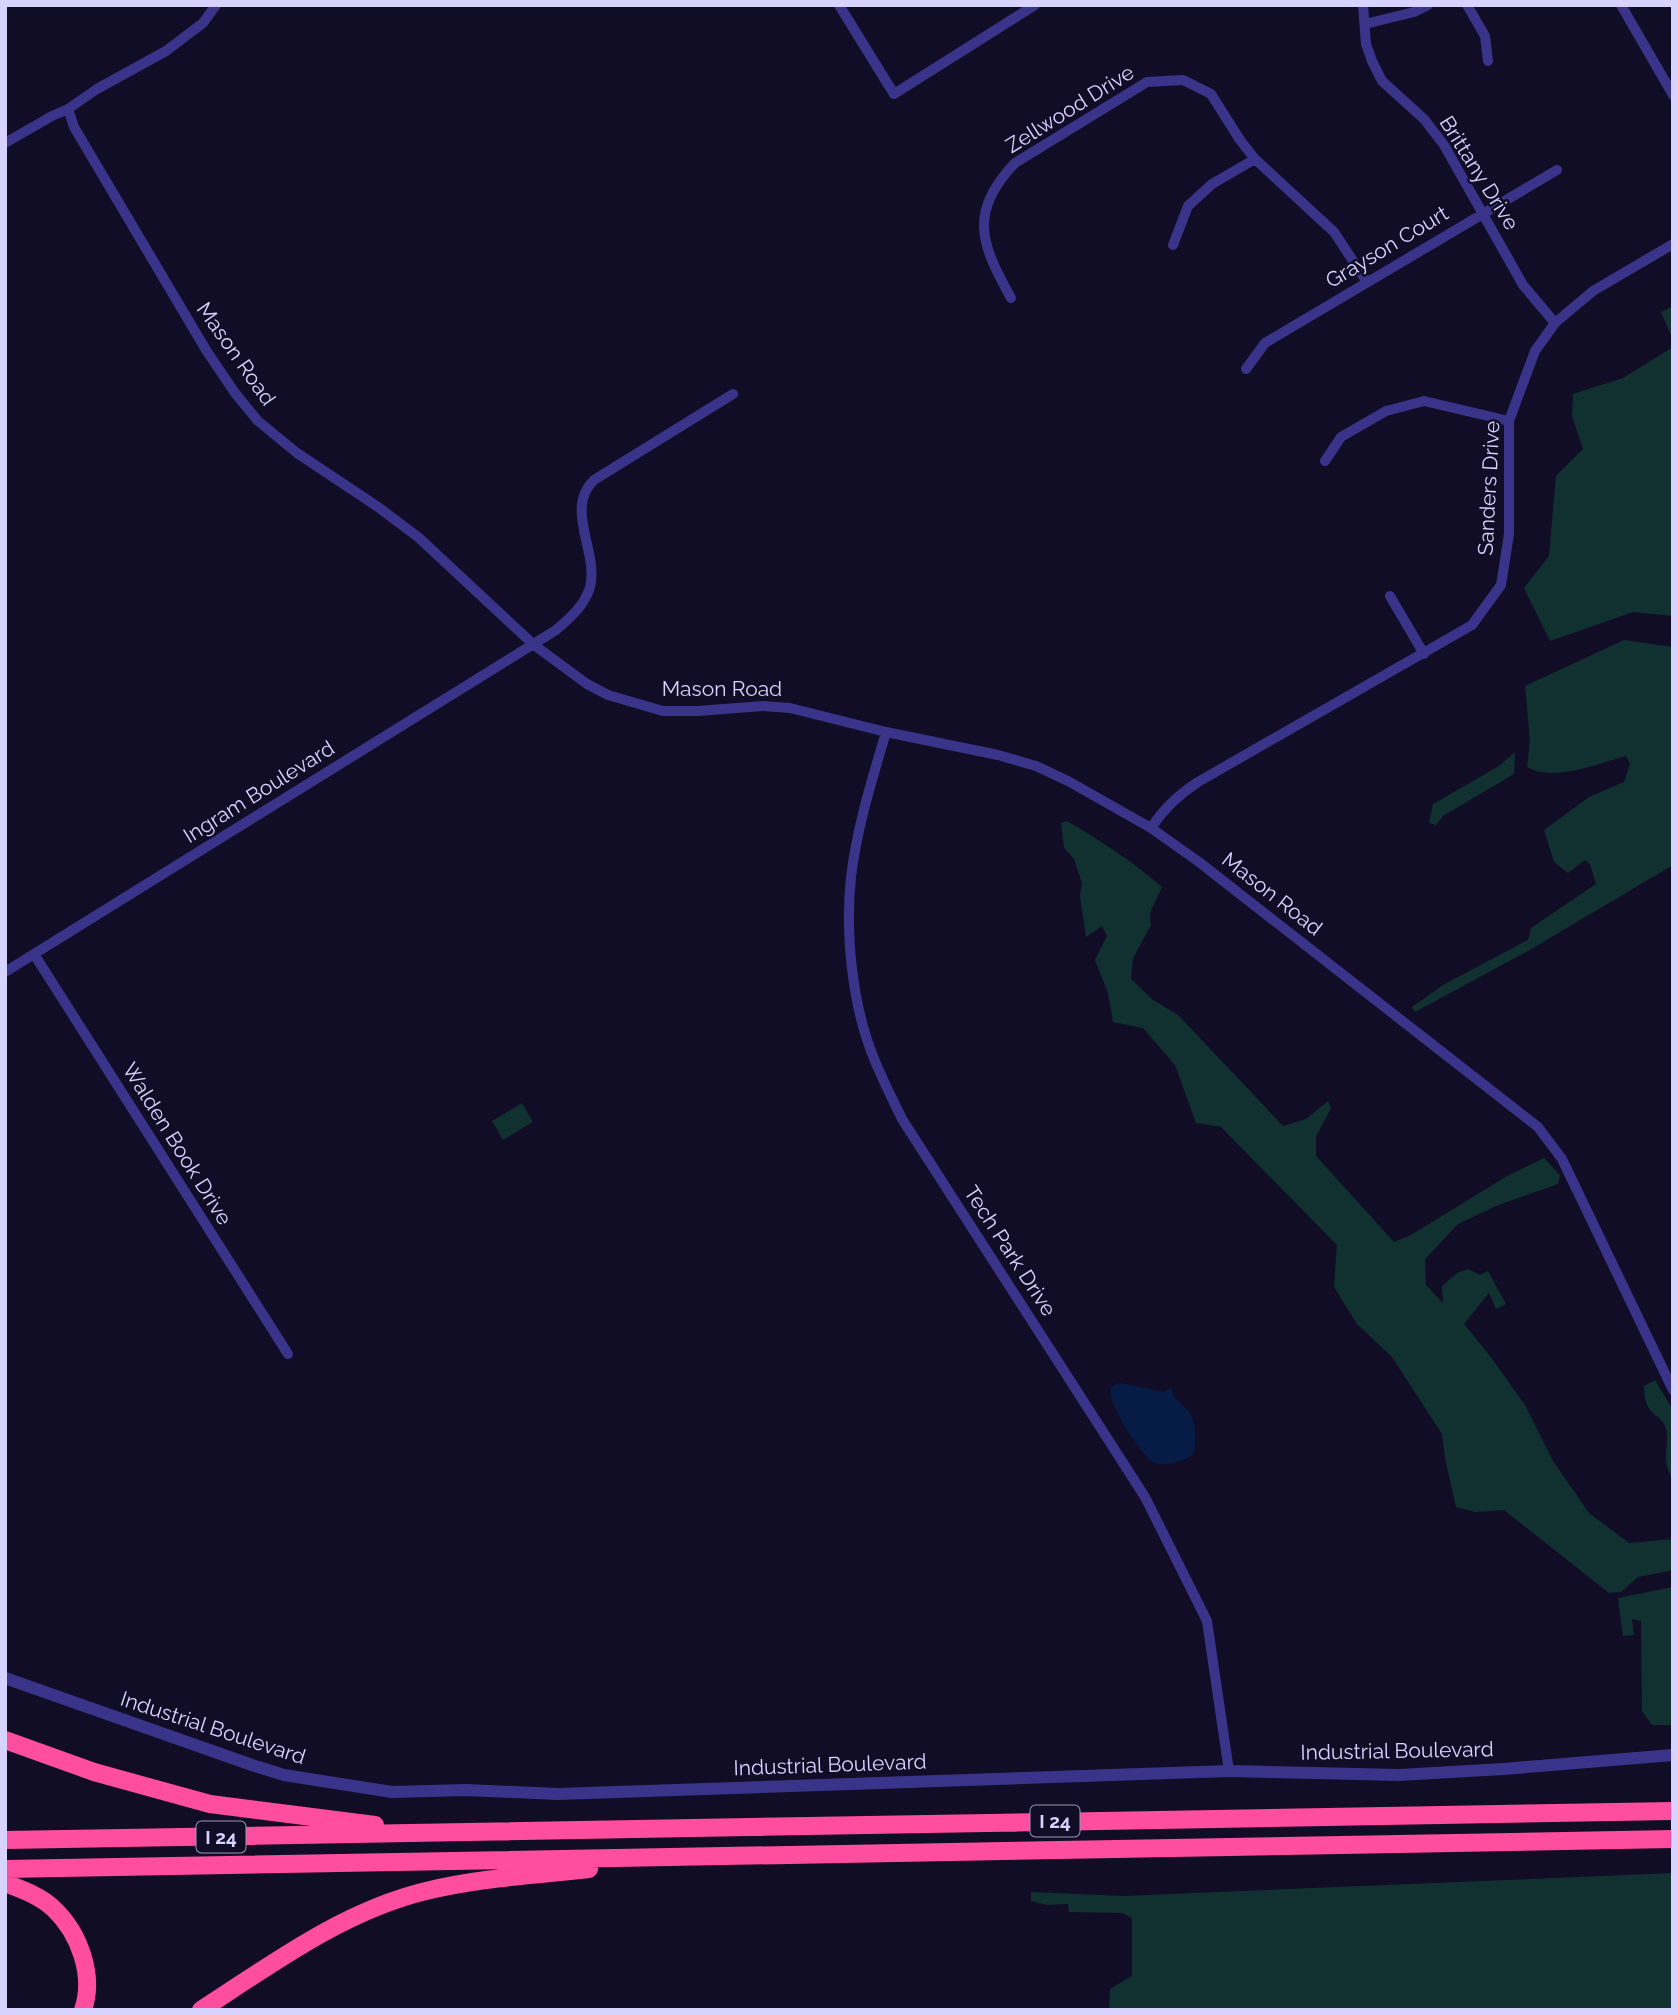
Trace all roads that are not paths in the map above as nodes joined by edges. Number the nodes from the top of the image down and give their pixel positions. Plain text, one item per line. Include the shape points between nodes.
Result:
1 (216, 5) edge
2 (839, 5) edge
3 (1035, 5) edge
4 (1363, 5) edge
5 (1427, 5) edge
6 (1467, 5) edge
7 (1621, 5) edge
8 (1365, 23) junction
9 (1488, 61) dead end
10 (1673, 95) edge
11 (68, 109) junction
12 (5, 143) edge
13 (1255, 159) junction
14 (1558, 170) dead end
15 (1483, 212) junction
16 (1673, 244) edge
17 (1173, 245) dead end
18 (1367, 282) junction
19 (1011, 298) dead end
20 (1555, 323) junction
21 (1246, 369) dead end
22 (733, 394) dead end
23 (1509, 421) junction
24 (1325, 461) dead end
25 (1390, 596) dead end
26 (534, 645) junction
27 (1424, 654) junction
28 (886, 732) junction
29 (1151, 828) junction
30 (34, 954) junction
31 (5, 972) edge
32 (288, 1354) dead end
33 (1673, 1390) edge
34 (5, 1678) edge
35 (5, 1740) edge
36 (1673, 1755) edge
37 (1229, 1771) junction
38 (1673, 1811) edge
39 (437, 1833) junction
40 (1673, 1839) edge
41 (5, 1840) edge
42 (694, 1857) junction
43 (5, 1869) edge
44 (5, 1883) edge
45 (83, 2010) edge
46 (201, 2010) edge

1 - 11 street via 203,23 166,51
2 - 3 street via 894,94
4 - 8 street, Brittany Drive
5 - 8 street
6 - 9 street via 1485,36
7 - 10 street
8 - 15 street, Brittany Drive via 1366,44 1382,81 1434,131
11 - 12 street
11 - 26 street, Mason Road via 74,127 179,306 241,401 275,436 418,537
13 - 17 street via 1212,184 1188,206
13 - 18 street, Zellwood Drive via 1334,232
13 - 19 street, Zellwood Drive via 1211,94 1183,80 1147,82 1015,163 999,180 986,211 984,242
14 - 15 street, Grayson Court
15 - 18 street, Grayson Court
15 - 20 street, Brittany Drive via 1523,285
16 - 20 street, Sanders Drive via 1593,291
18 - 21 street, Grayson Court via 1265,343
20 - 23 street, Sanders Drive via 1535,351
22 - 26 street, Ingram Boulevard via 587,487 581,513 592,561 590,586 571,617
23 - 24 street via 1424,401 1386,411 1341,437
23 - 27 street, Sanders Drive via 1509,534 1501,585 1472,625
25 - 27 street
26 - 28 street, Mason Road via 587,684 637,705 663,711 790,708
26 - 30 street, Ingram Boulevard
27 - 29 street, Sanders Drive via 1198,782 1164,808
28 - 29 street, Mason Road via 1036,766
28 - 37 street, Tech Park Drive via 856,843 849,907 854,978 873,1055 902,1119 1145,1497 1202,1610
29 - 33 street, Mason Road via 1538,1127 1562,1159
30 - 31 street, Ingram Boulevard
30 - 32 street, Walden Book Drive
34 - 37 street, Industrial Boulevard via 284,1775 392,1792 558,1794
35 - 39 highway via 94,1772 210,1804
36 - 37 street, Industrial Boulevard via 1399,1775
38 - 39 highway, I 24
39 - 41 highway, I 24
40 - 42 highway, I 24
42 - 43 highway, I 24
42 - 46 highway via 425,1891 366,1911 303,1943
44 - 45 highway via 52,1907 74,1932 86,1967

